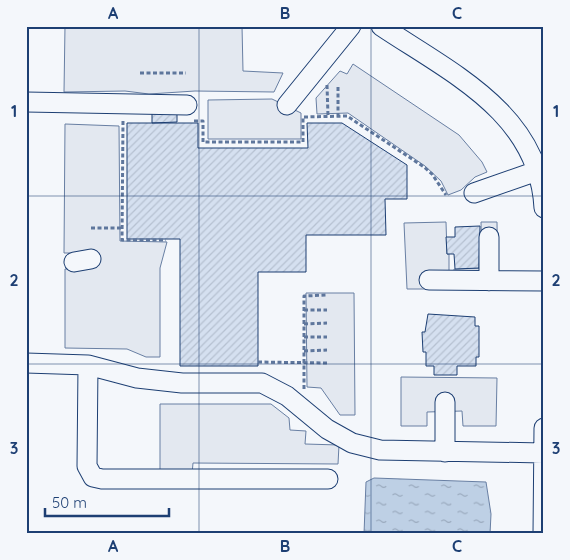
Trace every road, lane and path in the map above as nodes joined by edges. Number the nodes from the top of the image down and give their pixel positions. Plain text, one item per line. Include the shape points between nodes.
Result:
1 (351, 26) edge
2 (381, 26) edge
3 (186, 73) dead end
4 (140, 74) dead end
5 (326, 83) dead end
6 (338, 87) dead end
7 (26, 102) edge
8 (287, 105) dead end
9 (186, 113) joint
10 (328, 116) junction
11 (338, 116) junction
12 (131, 121) dead end
13 (537, 171) junction
14 (474, 193) dead end
15 (446, 195) dead end
16 (544, 208) edge
17 (91, 228) dead end
18 (122, 228) junction
19 (489, 237) dead end
20 (166, 240) dead end
21 (429, 280) dead end
22 (490, 281) junction
23 (544, 281) edge
24 (327, 296) dead end
25 (304, 310) junction
26 (327, 310) dead end
27 (304, 324) junction
28 (327, 324) dead end
29 (304, 337) junction
30 (327, 337) dead end
31 (327, 350) dead end
32 (304, 351) junction
33 (258, 362) dead end
34 (26, 363) edge
35 (327, 363) dead end
36 (304, 364) junction
37 (88, 365) junction
38 (304, 392) dead end
39 (445, 402) dead end
40 (544, 428) edge
41 (445, 452) junction
42 (543, 453) edge
43 (328, 479) dead end
44 (543, 534) edge

1 - 8 street
2 - 13 street via 499,109 524,140
3 - 4 path
5 - 10 path
6 - 11 path
7 - 9 street
9 - 10 path via 204,121 203,142 303,142 304,117
10 - 11 path
11 - 15 path via 348,116 424,167
12 - 18 path via 122,121
13 - 14 street
13 - 16 street
17 - 18 path
18 - 20 path via 122,240
19 - 22 street
21 - 22 street
22 - 23 street
24 - 25 path via 304,296
25 - 26 path
25 - 27 path
27 - 28 path
27 - 29 path
29 - 30 path
29 - 32 path
31 - 32 path
32 - 36 path
33 - 36 path
34 - 37 street
35 - 36 path
36 - 38 path
37 - 41 street via 137,378 262,383 288,396 327,429 352,443 380,450
37 - 43 street via 87,466 93,477
39 - 41 street
40 - 42 street
41 - 42 street
42 - 44 street

